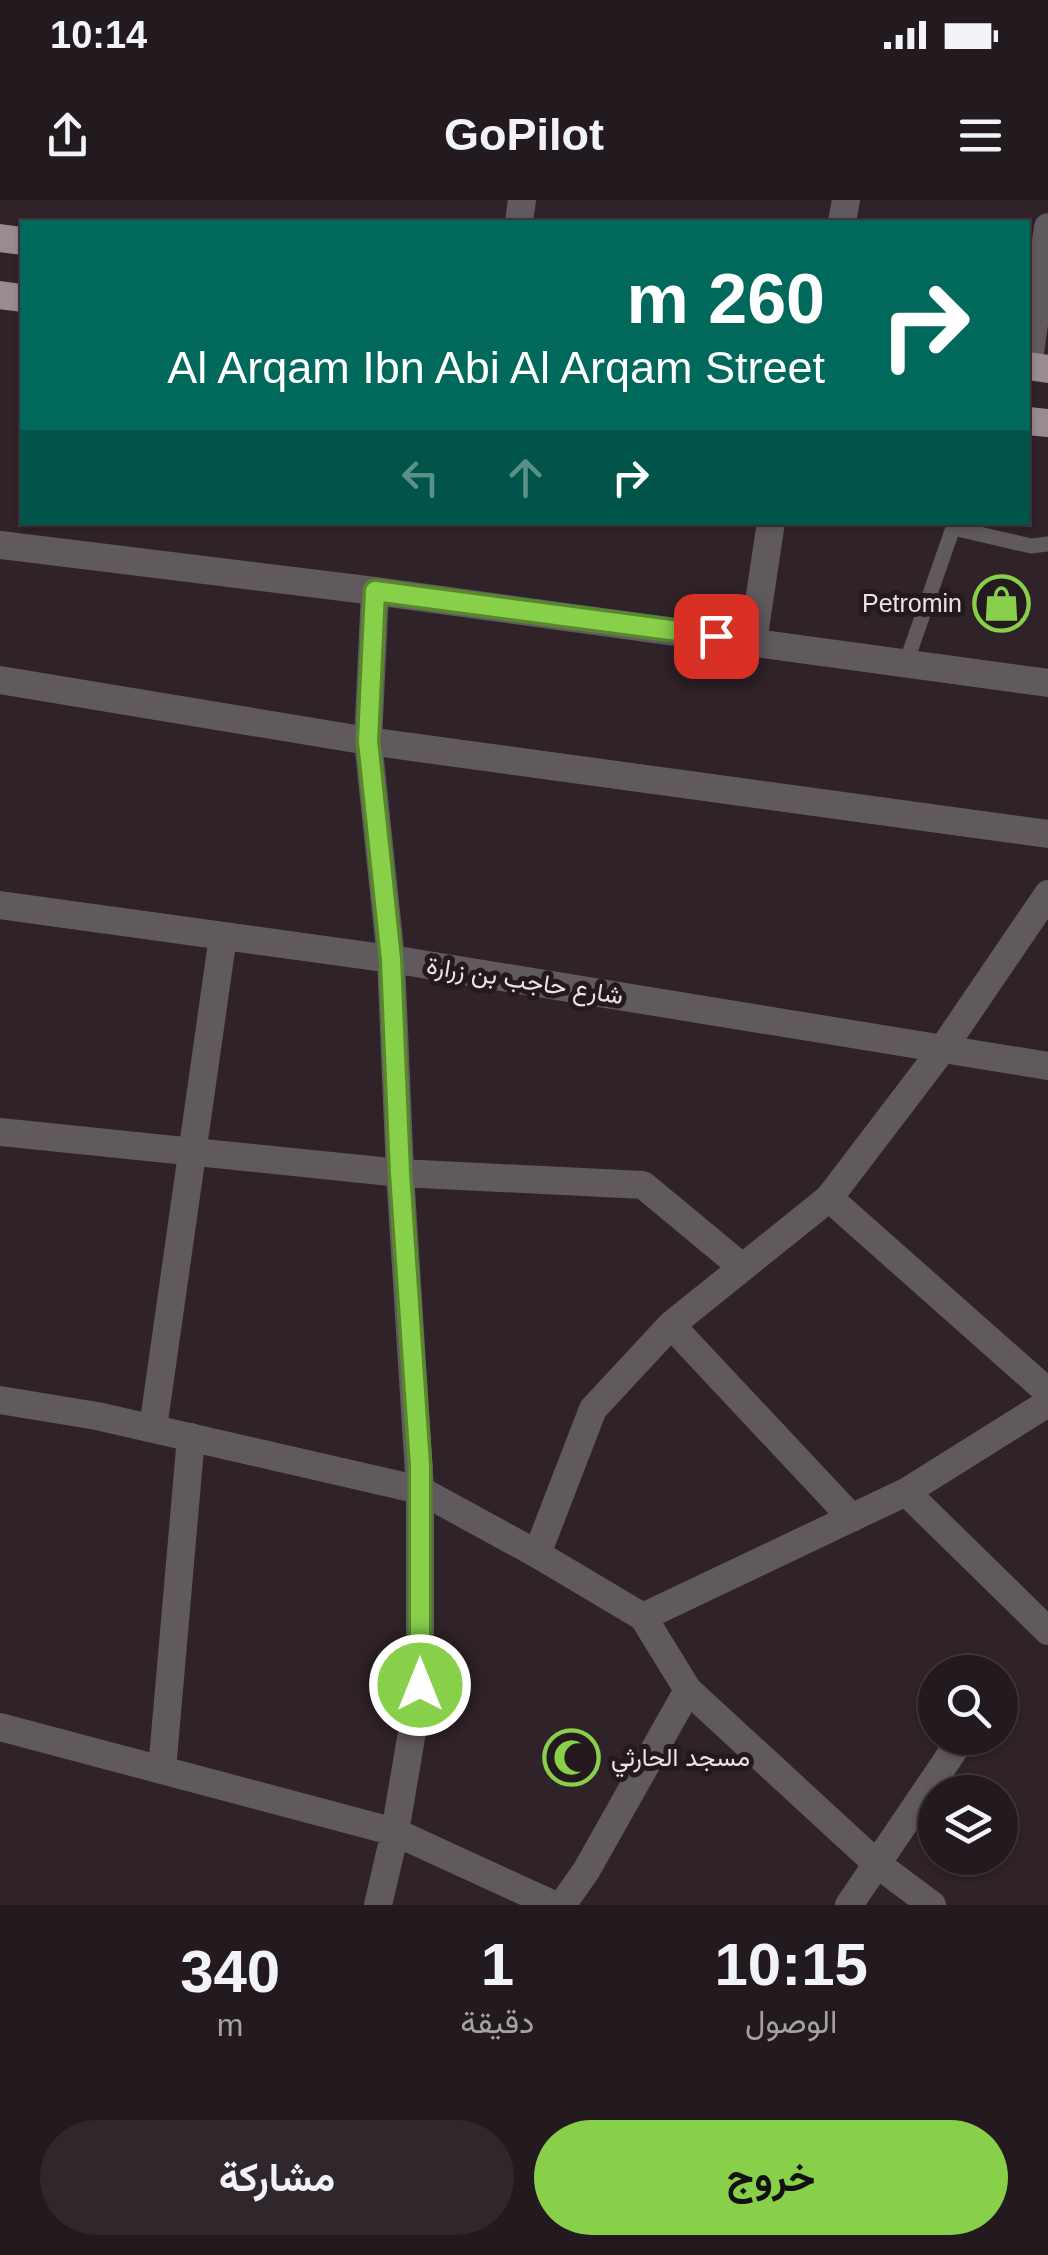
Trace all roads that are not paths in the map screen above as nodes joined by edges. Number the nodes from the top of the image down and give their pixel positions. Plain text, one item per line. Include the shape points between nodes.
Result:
1 (1048, 227) edge
2 (1030, 352) edge
3 (772, 525) edge
4 (954, 525) edge
5 (1048, 544) edge
6 (0, 546) edge
7 (375, 591) junction
8 (753, 642) junction
9 (906, 663) junction
10 (0, 680) edge
11 (1048, 682) edge
12 (368, 741) junction
13 (1048, 834) edge
14 (1048, 894) edge
15 (0, 904) edge
16 (223, 936) junction
17 (391, 959) junction
18 (944, 1047) junction
19 (1048, 1066) edge
20 (0, 1132) edge
21 (190, 1152) junction
22 (400, 1173) junction
23 (829, 1198) junction
24 (742, 1267) junction
25 (671, 1324) junction
26 (1048, 1392) edge
27 (0, 1400) edge
28 (1048, 1403) edge
29 (153, 1428) junction
30 (191, 1437) junction
31 (420, 1490) junction
32 (906, 1492) junction
33 (852, 1518) junction
34 (537, 1554) junction
35 (643, 1617) junction
36 (1048, 1631) edge
37 (688, 1690) junction
38 (0, 1726) edge
39 (951, 1755) edge
40 (162, 1770) junction
41 (395, 1832) junction
42 (877, 1864) junction
43 (378, 1905) edge
44 (558, 1905) edge
45 (849, 1905) edge
46 (932, 1905) edge

1 - 2 street
3 - 8 street
4 - 5 lane via 1032,546
4 - 9 lane
6 - 7 street
7 - 8 street
7 - 12 street
8 - 9 street
9 - 11 street
10 - 12 street
12 - 13 street
12 - 17 street
14 - 18 street
15 - 16 street, شارع حاجب بن زرارة
16 - 17 street, شارع حاجب بن زرارة
16 - 21 street
17 - 18 street, شارع حاجب بن زرارة
17 - 22 street
18 - 19 street, شارع حاجب بن زرارة
18 - 23 street
20 - 21 street
21 - 22 street
21 - 29 street
22 - 24 street via 643,1185
22 - 31 street
23 - 24 street
23 - 26 street
24 - 25 street
25 - 33 street
25 - 34 street via 593,1410
27 - 29 street
28 - 32 street
29 - 30 street
30 - 31 street
30 - 40 street
31 - 34 street
31 - 41 street via 420,1685
32 - 33 street
32 - 36 street
33 - 35 street
34 - 35 street
35 - 37 street
37 - 42 street
37 - 44 street via 586,1871
38 - 40 street
39 - 42 street
40 - 41 street
41 - 43 street
41 - 44 street
42 - 45 street
42 - 46 street

